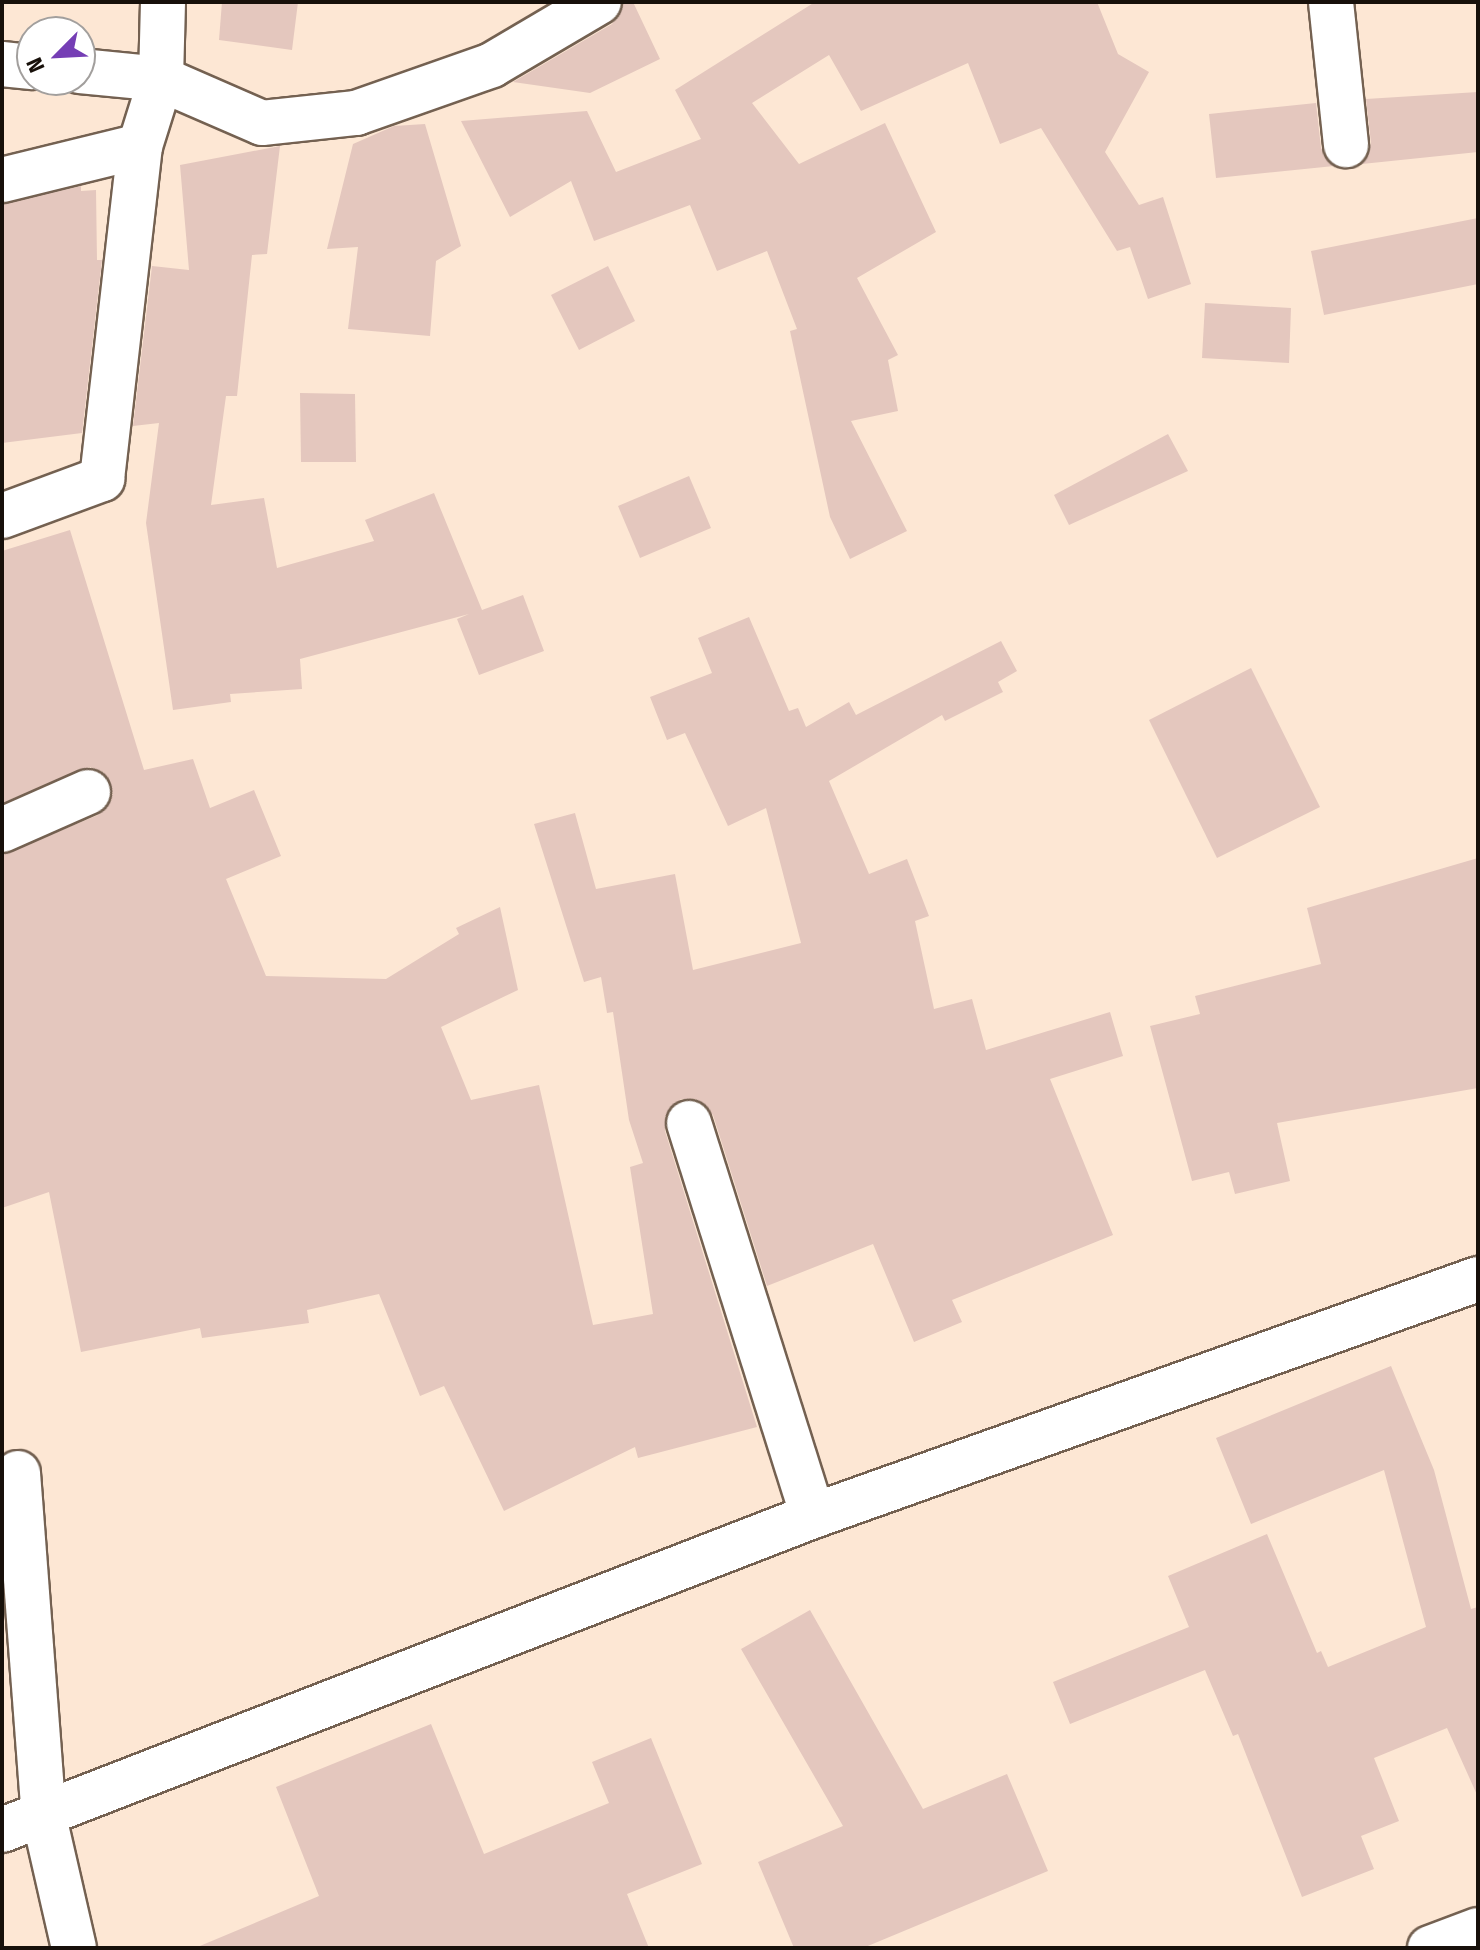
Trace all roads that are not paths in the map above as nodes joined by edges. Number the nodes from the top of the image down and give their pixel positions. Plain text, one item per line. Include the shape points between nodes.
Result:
1 (163, 2) edge
2 (599, 2) edge
3 (1331, 2) edge
4 (96, 73) edge
5 (161, 79) junction
6 (1346, 145) dead end
7 (140, 146) junction
8 (2, 180) edge
9 (2, 516) edge
10 (88, 792) dead end
11 (2, 830) edge
12 (689, 1123) dead end
13 (1478, 1279) edge
14 (18, 1473) dead end
15 (813, 1516) junction
16 (44, 1817) junction
17 (2, 1830) edge
18 (1478, 1930) edge
19 (74, 1948) edge
20 (1430, 1948) edge

1 - 5 street
2 - 5 street via 492,65 356,113 262,123
3 - 6 street
4 - 5 street
5 - 7 street
7 - 8 street
7 - 9 street via 102,479
10 - 11 street
12 - 15 street
13 - 15 street
14 - 16 street
15 - 16 street
16 - 17 street
16 - 19 street
18 - 20 street

